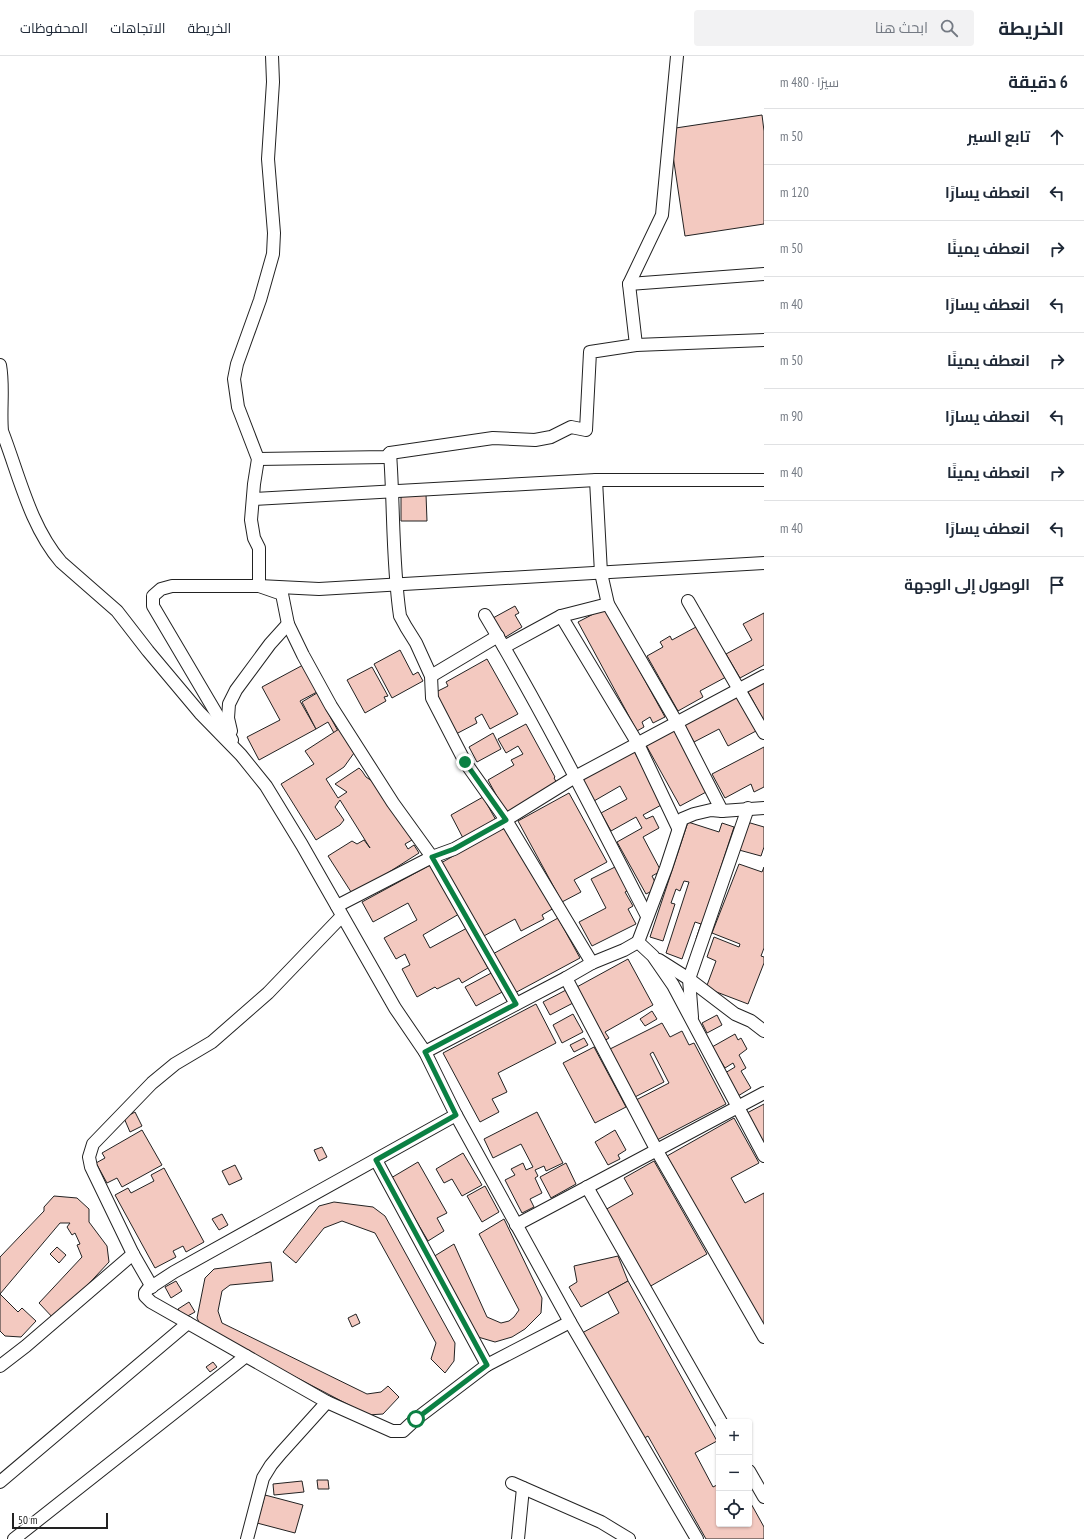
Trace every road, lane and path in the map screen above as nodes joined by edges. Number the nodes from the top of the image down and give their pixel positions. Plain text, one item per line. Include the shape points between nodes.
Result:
1 (272, 56) edge
2 (677, 56) edge
3 (764, 274) edge
4 (629, 284) junction
5 (764, 340) edge
6 (636, 345) junction
7 (0, 365) edge
8 (0, 419) edge
9 (390, 453) junction
10 (258, 459) junction
11 (596, 480) junction
12 (764, 480) edge
13 (393, 491) junction
14 (253, 499) junction
15 (764, 563) edge
16 (601, 573) junction
17 (397, 584) junction
18 (259, 586) junction
19 (688, 601) dead end
20 (608, 604) junction
21 (485, 614) dead end
22 (561, 616) junction
23 (288, 624) junction
24 (498, 636) junction
25 (504, 647) junction
26 (431, 676) junction
27 (764, 676) edge
28 (739, 690) junction
29 (677, 723) junction
30 (764, 733) edge
31 (638, 744) junction
32 (241, 755) junction
33 (575, 778) junction
34 (748, 808) junction
35 (764, 808) edge
36 (722, 811) junction
37 (506, 820) junction
38 (678, 828) junction
39 (432, 857) junction
40 (340, 911) junction
41 (647, 916) junction
42 (638, 942) junction
43 (653, 956) junction
44 (592, 963) junction
45 (566, 978) junction
46 (689, 979) junction
47 (516, 1004) junction
48 (764, 1017) edge
49 (751, 1020) junction
50 (692, 1022) junction
51 (764, 1031) edge
52 (425, 1052) junction
53 (764, 1093) edge
54 (737, 1108) junction
55 (456, 1115) junction
56 (657, 1151) junction
57 (764, 1156) edge
58 (376, 1160) junction
59 (587, 1187) junction
60 (516, 1225) junction
61 (133, 1254) junction
62 (152, 1287) junction
63 (570, 1322) junction
64 (188, 1323) junction
65 (764, 1337) edge
66 (246, 1356) junction
67 (487, 1365) junction
68 (0, 1366) edge
69 (327, 1402) junction
70 (719, 1419) edge
71 (752, 1476) edge
72 (0, 1481) edge
73 (512, 1483) dead end
74 (524, 1488) junction
75 (764, 1497) edge
76 (14, 1539) edge
77 (247, 1539) edge
78 (518, 1539) edge
79 (630, 1539) edge
80 (697, 1539) edge

1 - 10 street via 273,82 268,159 274,233 273,254 234,379 238,407
2 - 4 street via 662,215
3 - 4 street
4 - 6 street
5 - 6 street
6 - 9 street via 590,352 586,430 571,427 551,437 535,440 493,438
7 - 8 street
8 - 32 street via 28,501 42,534 54,553 117,611 200,713
9 - 10 street via 386,457
9 - 13 street
10 - 14 street
11 - 12 street
11 - 13 street
11 - 16 street
13 - 14 street
13 - 17 street
14 - 18 street via 251,520 258,548
15 - 16 street
16 - 17 street
16 - 20 street
17 - 18 street via 319,589
17 - 26 street via 400,616
18 - 23 street via 282,594
18 - 32 street via 172,586 161,589 153,596 153,606
19 - 28 street
20 - 22 street
20 - 29 street
21 - 24 street
22 - 25 street
22 - 31 street
23 - 32 street via 270,644 229,704 230,727
23 - 39 street via 332,706 393,803
24 - 25 street
24 - 26 street
25 - 33 street
26 - 37 street via 432,698 465,762
27 - 28 street
28 - 29 street
28 - 30 street
29 - 31 street
29 - 36 street
31 - 33 street
31 - 38 street
32 - 40 street via 266,786
33 - 37 street
33 - 41 street
34 - 35 street
34 - 36 street
34 - 46 street
36 - 38 street via 711,810 694,814 682,819
37 - 39 street via 454,849
37 - 44 street
38 - 41 street
39 - 40 street
39 - 47 street
40 - 52 street via 395,1008
40 - 61 street via 268,993 212,1042 175,1064 152,1083 94,1144 89,1157 92,1168
41 - 42 street
42 - 43 street
42 - 44 street
43 - 46 street
43 - 50 street via 674,985
44 - 45 street
45 - 47 street
45 - 56 street
46 - 49 street via 735,1014
46 - 50 street
47 - 52 street
48 - 49 street
49 - 51 street
50 - 54 street
52 - 55 street
53 - 54 street
54 - 56 street
54 - 57 street
55 - 58 street
55 - 60 street
56 - 59 street
56 - 65 street
58 - 62 street via 174,1272
58 - 67 street
59 - 60 street
59 - 70 street
60 - 63 street
61 - 62 street
61 - 68 street
62 - 64 street via 145,1296
63 - 67 street
63 - 80 street
64 - 66 street
64 - 72 street
66 - 69 street
66 - 76 street
67 - 69 street via 403,1431 392,1431
69 - 77 street via 281,1453 263,1478
71 - 75 street
73 - 74 street
74 - 78 street
74 - 79 street via 600,1522

